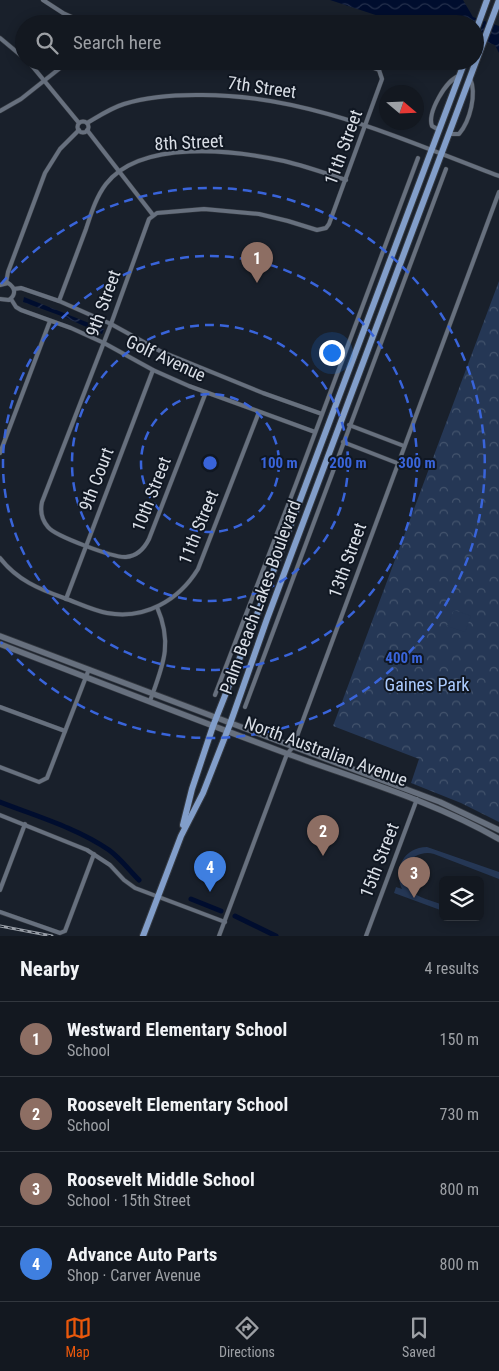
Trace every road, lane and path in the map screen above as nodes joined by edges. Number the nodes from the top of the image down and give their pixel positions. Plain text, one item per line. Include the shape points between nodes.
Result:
1 (43, 0) edge
2 (487, 0) edge
3 (499, 0) edge
4 (67, 15) edge
5 (482, 15) edge
6 (0, 38) edge
7 (484, 39) edge
8 (15, 50) edge
9 (36, 70) edge
10 (58, 70) edge
11 (377, 70) edge
12 (461, 70) edge
13 (473, 70) edge
14 (459, 76) junction
15 (470, 78) junction
16 (45, 80) junction
17 (0, 111) edge
18 (80, 122) junction
19 (87, 123) junction
20 (365, 126) junction
21 (79, 130) junction
22 (87, 130) junction
23 (439, 130) junction
24 (449, 134) junction
25 (431, 151) junction
26 (441, 154) junction
27 (418, 158) dead end
28 (446, 169) dead end
29 (119, 171) junction
30 (499, 176) edge
31 (346, 180) junction
32 (499, 192) edge
33 (401, 204) junction
34 (410, 207) junction
35 (420, 211) junction
36 (429, 214) junction
37 (152, 215) junction
38 (6, 283) junction
39 (0, 285) edge
40 (14, 289) junction
41 (379, 289) junction
42 (390, 292) junction
43 (0, 299) edge
44 (11, 299) junction
45 (59, 301) junction
46 (50, 322) junction
47 (111, 324) junction
48 (104, 343) junction
49 (152, 370) junction
50 (206, 392) junction
51 (259, 412) junction
52 (322, 414) junction
53 (349, 425) junction
54 (315, 432) junction
55 (343, 442) junction
56 (404, 446) junction
57 (0, 453) edge
58 (397, 463) junction
59 (296, 484) junction
60 (305, 487) junction
61 (315, 491) junction
62 (324, 494) junction
63 (86, 546) junction
64 (0, 558) edge
65 (273, 573) junction
66 (283, 577) junction
67 (66, 599) junction
68 (252, 601) junction
69 (261, 604) junction
70 (157, 607) junction
71 (0, 636) edge
72 (0, 644) edge
73 (251, 667) junction
74 (89, 669) junction
75 (259, 669) junction
76 (86, 677) junction
77 (153, 693) junction
78 (215, 695) dead end
79 (150, 701) junction
80 (0, 707) edge
81 (245, 707) dead end
82 (216, 718) junction
83 (230, 724) junction
84 (213, 726) junction
85 (66, 731) junction
86 (227, 731) junction
87 (292, 747) junction
88 (287, 754) junction
89 (0, 767) edge
90 (418, 797) junction
91 (0, 815) edge
92 (25, 824) junction
93 (499, 830) edge
94 (181, 836) junction
95 (499, 839) edge
96 (94, 854) junction
97 (0, 890) edge
98 (158, 897) junction
99 (0, 912) edge
100 (225, 922) junction
101 (143, 936) edge
102 (219, 936) edge
103 (366, 936) edge

1 - 4 street
2 - 5 main road
3 - 7 main road, Palm Beach Lakes Boulevard
6 - 8 street
9 - 16 street
10 - 16 street
11 - 20 street, 11th Street via 382,80
12 - 14 main road, Palm Beach Lakes Boulevard
13 - 15 main road, Palm Beach Lakes Boulevard
14 - 23 main road, Palm Beach Lakes Boulevard
14 - 23 street via 442,92 431,120 432,126
15 - 24 main road, Palm Beach Lakes Boulevard
15 - 24 street via 473,100 464,126 459,134
16 - 17 street
16 - 18 street
18 - 19 street
18 - 21 street
19 - 20 street, 7th Street via 116,107 144,99 208,95 288,103
19 - 22 street
20 - 25 street, 7th Street
20 - 31 street, 11th Street
21 - 22 street
21 - 38 street via 60,150 46,173
22 - 29 street
23 - 25 main road, Palm Beach Lakes Boulevard
24 - 26 main road, Palm Beach Lakes Boulevard
25 - 26 street, 7th Street
25 - 34 main road, Palm Beach Lakes Boulevard
26 - 30 street, 7th Street
26 - 35 main road, Palm Beach Lakes Boulevard
27 - 33 street
28 - 36 street
29 - 31 street, 8th Street via 136,161 162,155 222,153 282,161
29 - 37 street
29 - 45 street, 8th Street via 96,200
31 - 37 street, 11th Street via 329,224 317,230 270,216 222,210 176,210
32 - 56 street, 13th Street
33 - 34 street
33 - 52 street
34 - 41 main road, Palm Beach Lakes Boulevard
35 - 36 street
35 - 42 main road, Palm Beach Lakes Boulevard
36 - 53 street
37 - 47 street, 9th Street
38 - 39 street
38 - 40 street
40 - 44 street
40 - 45 street, Golf Avenue via 21,288
41 - 42 main road
41 - 60 main road, Palm Beach Lakes Boulevard
42 - 61 main road, Palm Beach Lakes Boulevard
43 - 44 street
44 - 46 street, Golf Avenue via 21,310
45 - 47 street, Golf Avenue
46 - 48 street, Golf Avenue
46 - 57 street
47 - 48 street, 9th Street
47 - 52 street, Golf Avenue via 160,351
48 - 49 street, Golf Avenue
48 - 63 street, 9th Street via 41,505 43,519 50,530
49 - 50 street, Golf Avenue
49 - 63 street, 9th Court
50 - 51 street, Golf Avenue
50 - 63 street, 10th Street via 143,548 122,557
51 - 54 street, Golf Avenue
51 - 70 street, 11th Street via 198,569 178,594
52 - 54 street
53 - 55 street
53 - 56 street
54 - 59 street
55 - 58 street
55 - 62 street
56 - 58 street, 13th Street
58 - 87 street, 13th Street
59 - 60 street
59 - 68 street
60 - 65 main road, Palm Beach Lakes Boulevard
61 - 62 street
61 - 66 main road, Palm Beach Lakes Boulevard
62 - 75 street
63 - 67 street, 9th Court
64 - 67 street via 24,581
65 - 66 main road
65 - 69 main road, Palm Beach Lakes Boulevard
66 - 73 main road, Palm Beach Lakes Boulevard
67 - 70 street, 11th Street via 113,614 131,614
68 - 69 street
68 - 78 street
69 - 82 main road, Palm Beach Lakes Boulevard
70 - 77 street via 165,631 166,648
71 - 74 main road, North Australian Avenue
72 - 76 main road, North Australian Avenue
73 - 75 street
73 - 83 main road, Palm Beach Lakes Boulevard
74 - 76 street
74 - 77 main road, North Australian Avenue
75 - 81 street
76 - 79 main road, North Australian Avenue
76 - 85 street
77 - 79 street
77 - 82 main road, North Australian Avenue
79 - 84 main road, North Australian Avenue
80 - 85 street
82 - 83 main road, North Australian Avenue
82 - 84 main road, Palm Beach Lakes Boulevard
83 - 86 main road, Palm Beach Lakes Boulevard
83 - 87 main road, North Australian Avenue
84 - 86 main road, North Australian Avenue
84 - 94 main road, Palm Beach Lakes Boulevard via 192,789
85 - 89 street via 49,775 42,781
86 - 88 main road, North Australian Avenue
86 - 94 main road, Palm Beach Lakes Boulevard via 203,793
87 - 88 street, 13th Street
87 - 90 main road, North Australian Avenue
88 - 90 main road, North Australian Avenue
88 - 100 street, 13th Street
90 - 93 main road, North Australian Avenue via 466,813
90 - 95 main road, North Australian Avenue
90 - 103 street, 15th Street
91 - 92 street
92 - 96 street
92 - 97 street
94 - 98 main road, Palm Beach Lakes Boulevard
96 - 98 street via 130,885
96 - 99 street via 65,932
98 - 100 street
98 - 101 main road, Palm Beach Lakes Boulevard
100 - 102 street, 13th Street

